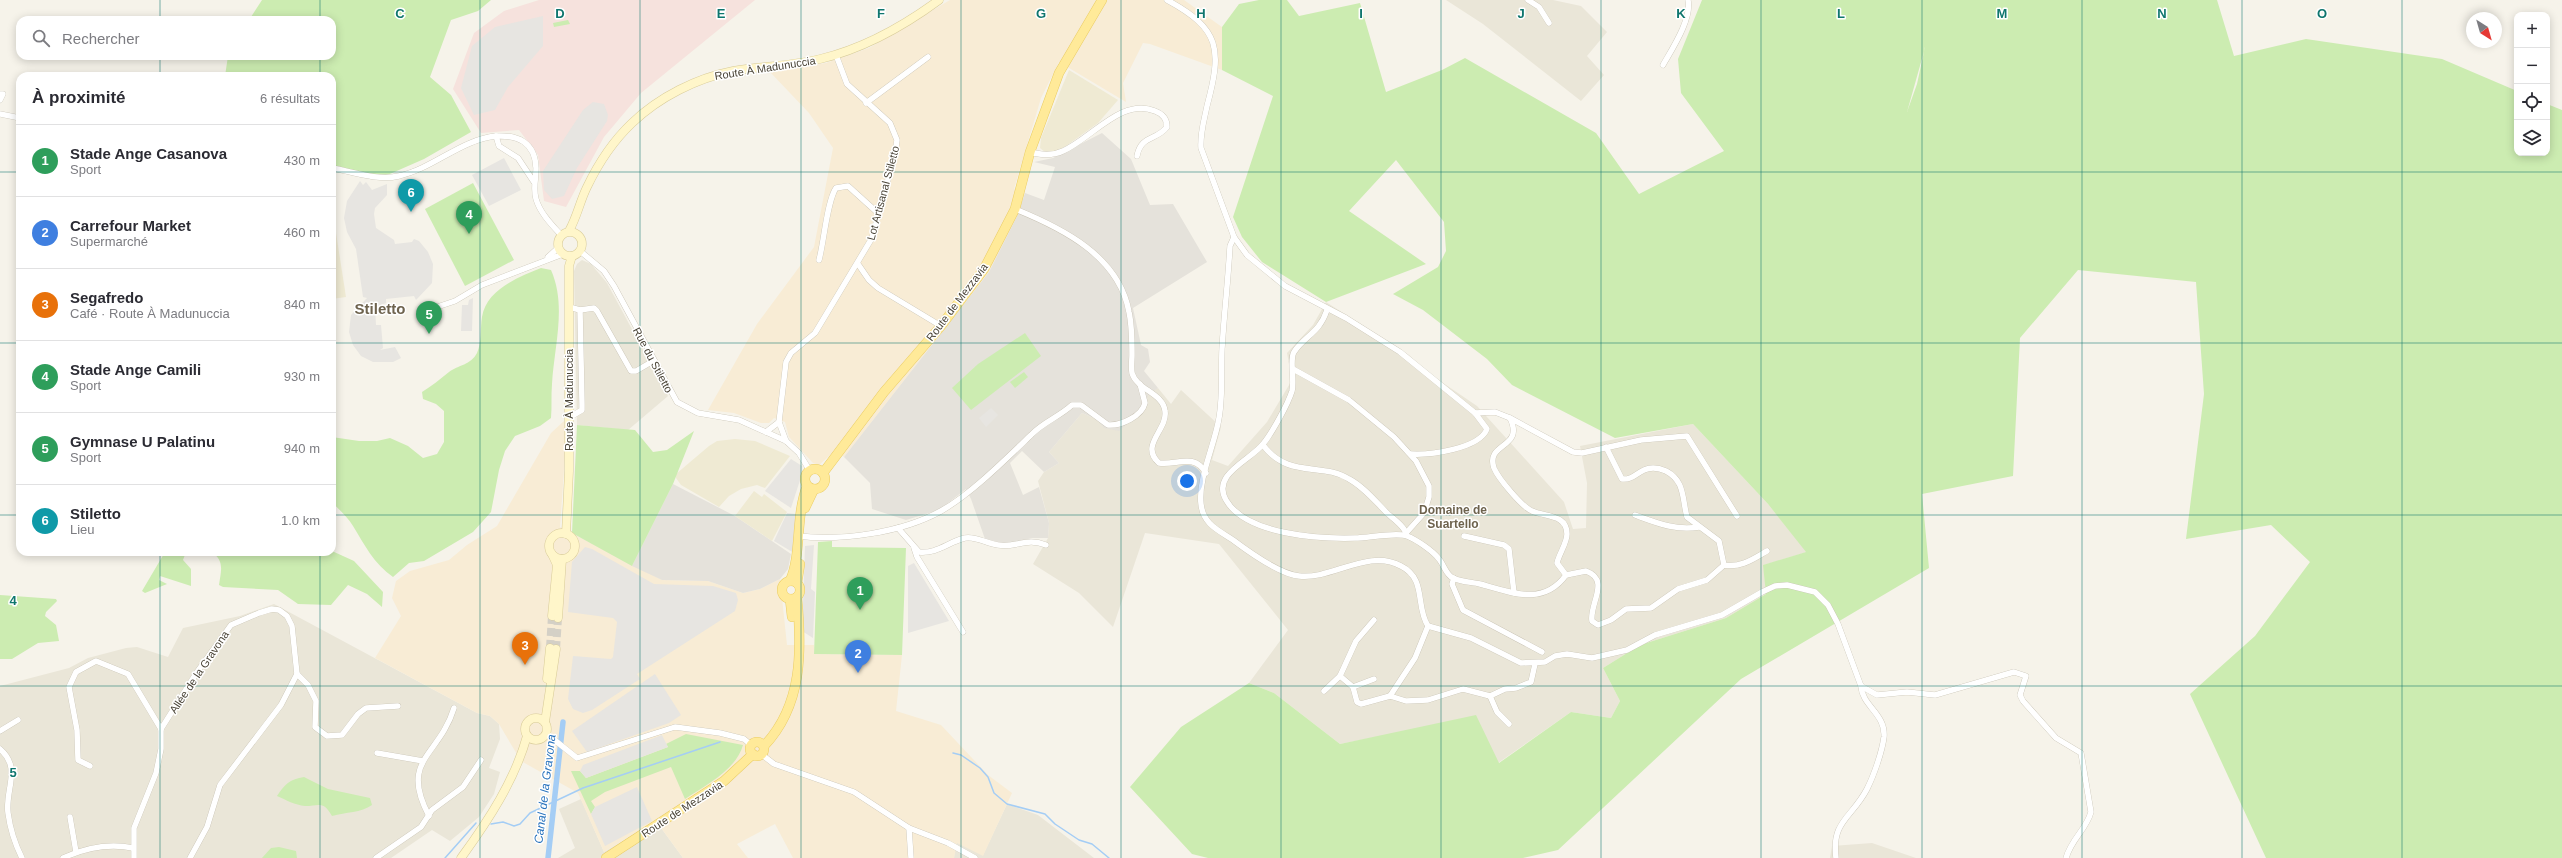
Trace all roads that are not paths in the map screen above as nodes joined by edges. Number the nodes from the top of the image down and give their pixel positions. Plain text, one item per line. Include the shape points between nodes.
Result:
1 (939, 0) edge
2 (1102, 0) edge
3 (1167, 0) edge
4 (1528, 0) edge
5 (1688, 0) edge
6 (1549, 23) dead end
7 (836, 55) junction
8 (928, 57) dead end
9 (1664, 65) dead end
10 (0, 94) edge
11 (0, 100) edge
12 (866, 103) junction
13 (0, 114) edge
14 (16, 117) edge
15 (496, 136) junction
16 (1030, 152) junction
17 (1137, 156) dead end
18 (336, 169) edge
19 (534, 182) junction
20 (1015, 209) junction
21 (879, 214) junction
22 (572, 232) junction
23 (561, 235) junction
24 (1234, 237) junction
25 (580, 251) junction
26 (564, 253) junction
27 (819, 260) dead end
28 (858, 264) junction
29 (436, 307) dead end
30 (569, 307) junction
31 (580, 310) junction
32 (1327, 310) junction
33 (941, 326) junction
34 (653, 361) junction
35 (1293, 369) junction
36 (1140, 384) junction
37 (1474, 413) junction
38 (570, 416) junction
39 (1510, 418) junction
40 (779, 422) junction
41 (766, 432) junction
42 (786, 441) junction
43 (1263, 445) junction
44 (1606, 447) junction
45 (1411, 454) junction
46 (810, 471) junction
47 (823, 473) junction
48 (1206, 473) junction
49 (811, 488) junction
50 (1635, 515) dead end
51 (1737, 516) dead end
52 (1699, 527) junction
53 (898, 528) junction
54 (566, 534) junction
55 (1406, 534) junction
56 (1464, 536) dead end
57 (799, 537) junction
58 (913, 545) junction
59 (1046, 545) dead end
60 (1767, 551) dead end
61 (552, 554) junction
62 (562, 559) junction
63 (1724, 565) junction
64 (1566, 575) junction
65 (1454, 578) junction
66 (793, 582) junction
67 (1514, 593) junction
68 (793, 598) junction
69 (1374, 620) dead end
70 (1428, 626) junction
71 (963, 632) dead end
72 (553, 649) tunnel mouth
73 (1542, 652) dead end
74 (1534, 664) junction
75 (297, 674) junction
76 (1340, 676) junction
77 (1374, 679) dead end
78 (1861, 686) junction
79 (1352, 687) junction
80 (1324, 691) dead end
81 (1390, 696) junction
82 (1490, 696) junction
83 (547, 703) junction
84 (398, 706) dead end
85 (454, 708) dead end
86 (536, 718) junction
87 (18, 720) dead end
88 (545, 722) junction
89 (1509, 724) dead end
90 (161, 729) junction
91 (0, 731) edge
92 (547, 734) junction
93 (527, 736) junction
94 (536, 741) junction
95 (758, 748) junction
96 (0, 749) edge
97 (377, 753) dead end
98 (521, 758) junction
99 (481, 760) dead end
100 (423, 761) junction
101 (90, 766) dead end
102 (429, 816) junction
103 (70, 817) dead end
104 (909, 828) junction
105 (133, 848) junction
106 (76, 852) junction
107 (22, 858) edge
108 (63, 858) edge
109 (134, 858) edge
110 (190, 858) edge
111 (376, 858) edge
112 (461, 858) edge
113 (606, 858) edge
114 (911, 858) edge
115 (975, 858) edge
116 (1836, 858) edge
117 (2066, 858) edge

1 - 7 main road, Route À Madunuccia via 885,33
2 - 16 main road, Route de Mezzavia via 1059,73
3 - 24 street via 1200,21 1211,36 1216,63 1200,136 1201,148
4 - 6 street
5 - 9 street via 1682,31
7 - 12 street, Lot Artisanal Stiletto via 847,84
7 - 22 main road, Route À Madunuccia via 806,62 733,71 711,77 668,96 632,123 615,142 586,188
8 - 12 street
10 - 11 street
12 - 21 street, Lot Artisanal Stiletto via 890,123 897,140
13 - 14 street
15 - 18 street via 466,144 399,176 378,177
15 - 19 street via 499,146 518,158
15 - 19 street via 520,138 528,145 536,168
16 - 17 street via 1044,155 1064,150 1125,110 1137,107 1157,111 1164,117 1167,127 1163,132 1143,142 1139,146
16 - 20 main road, Route de Mezzavia
19 - 23 street via 536,199 542,212
20 - 33 main road, Route de Mezzavia via 984,269
20 - 36 street via 1047,222 1086,246 1117,282 1129,311 1132,374
21 - 27 street via 854,189 848,186 836,188
21 - 28 street, Lot Artisanal Stiletto via 872,238
22 - 23 main road
22 - 25 main road via 582,243
23 - 26 main road
24 - 32 street via 1247,255 1285,286
24 - 48 street via 1230,246 1219,418
25 - 26 main road
25 - 34 street, Rue du Stiletto via 604,271 614,286
26 - 29 street via 546,258 482,285 455,301
26 - 30 main road, Route À Madunuccia via 569,266
28 - 33 street via 866,277 878,288
28 - 40 street, Lot Artisanal Stiletto via 815,333 794,350 786,362
30 - 31 street
30 - 38 main road, Route À Madunuccia
31 - 34 street via 594,308 597,311 631,371 636,371
31 - 38 street via 582,410
32 - 35 street via 1314,334 1294,352 1291,358
32 - 37 street via 1346,318 1400,352
33 - 47 main road, Route de Mezzavia via 884,392
34 - 41 street, Rue du Stiletto via 677,402 686,409 739,420
35 - 43 street via 1292,391
35 - 45 street via 1349,400
36 - 48 street via 1156,396 1165,410 1165,416 1152,446 1155,459 1164,464 1185,460 1195,463
36 - 53 street via 1144,407 1120,424 1108,425 1081,405 1072,405 1045,423 1020,448 941,511
37 - 39 street via 1495,412
37 - 45 street via 1487,429 1477,442 1430,454
38 - 54 main road, Route À Madunuccia
39 - 44 street via 1573,452 1582,453
39 - 64 street via 1515,430 1513,438 1495,452 1494,468 1522,504 1532,511 1554,516 1565,526 1567,534 1557,563
40 - 41 street
40 - 42 street
41 - 42 street, Rue du Stiletto
42 - 46 street, Rue du Stiletto via 799,453
43 - 55 street via 1276,457 1302,469 1349,478
43 - 55 street via 1225,479 1223,490 1226,499 1235,510 1247,518 1284,534 1354,538
44 - 51 street via 1641,440 1687,436
44 - 52 street via 1622,479 1628,480 1644,470 1654,468 1673,475 1682,488 1687,517
45 - 55 street via 1429,486 1429,497 1424,513
46 - 47 main road via 816,469
46 - 49 main road via 805,479
47 - 49 main road via 823,486
48 - 70 street via 1201,503 1203,515 1208,524 1250,554 1296,576 1321,576 1354,564 1368,562 1394,563 1402,566 1419,585 1422,616
49 - 57 main road
50 - 52 street via 1665,526 1687,529
52 - 63 street via 1720,540
53 - 57 street via 872,534
53 - 58 street
54 - 61 main road via 556,535 552,539
54 - 62 main road via 571,537 575,548 573,554
55 - 65 street via 1435,554 1446,572
56 - 67 street via 1504,545 1509,549
57 - 66 main road
58 - 59 street via 919,552 930,553 969,538 998,545 1034,541
58 - 71 street via 917,557
60 - 63 street via 1745,563 1732,567
61 - 62 main road
61 - 62 main road via 557,566 555,617
63 - 64 street via 1707,580 1678,589 1652,608 1626,609 1611,620 1598,625 1592,621 1591,616 1599,591 1596,578 1586,570
64 - 67 street via 1556,586 1530,596
65 - 67 street
65 - 73 street via 1452,584 1463,610
66 - 68 main road via 800,592
66 - 68 main road via 785,583 782,590 784,596
68 - 95 main road, Route de Mezzavia via 800,654 795,691 787,714
69 - 76 street via 1356,641
70 - 74 street via 1471,638 1521,663
70 - 81 street via 1415,658
72 - 83 main road
74 - 78 street via 1567,654 1588,657 1628,650 1655,635 1709,620 1734,610 1769,589 1787,585 1815,592 1828,605 1838,624
74 - 82 street via 1531,682
75 - 84 street via 308,684 316,701 315,727 327,736 342,735 366,708
75 - 90 street, Allée de la Gravona via 295,638 287,616 272,609 253,615 231,625 224,632
75 - 110 street, Allée de la Gravona via 281,706 220,785 207,827
76 - 79 street
76 - 80 street
77 - 79 street
78 - 116 street via 1861,694 1879,715 1883,725 1883,739 1868,788 1838,829 1834,845
78 - 117 street via 1877,695 1908,692 1935,694 2014,672 2026,676 2020,695 2023,701 2051,734 2078,750 2083,758 2091,812 2089,820 2074,839
79 - 81 street via 1357,702 1361,704
81 - 82 street via 1406,701 1417,701 1463,689
82 - 89 street via 1497,712
83 - 86 main road
83 - 88 main road
85 - 100 street via 443,735
86 - 88 main road
86 - 93 main road via 527,724
87 - 91 street
88 - 92 main road
90 - 101 street via 128,674 104,662 88,664 76,672 69,692 77,730 78,760
90 - 105 street via 161,748 156,773 134,828
92 - 94 main road
92 - 95 street via 577,758 675,727 744,739
93 - 94 main road
93 - 98 main road
94 - 98 main road
95 - 104 street via 774,764 854,792
95 - 113 main road, Route de Mezzavia via 724,781
96 - 107 street via 9,757 13,769 8,813
97 - 100 street
98 - 112 main road via 488,820
99 - 102 street via 462,789 432,810
100 - 102 street via 417,779 418,791
102 - 111 street via 412,835
103 - 106 street
104 - 114 street
104 - 115 street via 948,843
105 - 106 street via 106,846
105 - 109 street
106 - 108 street

